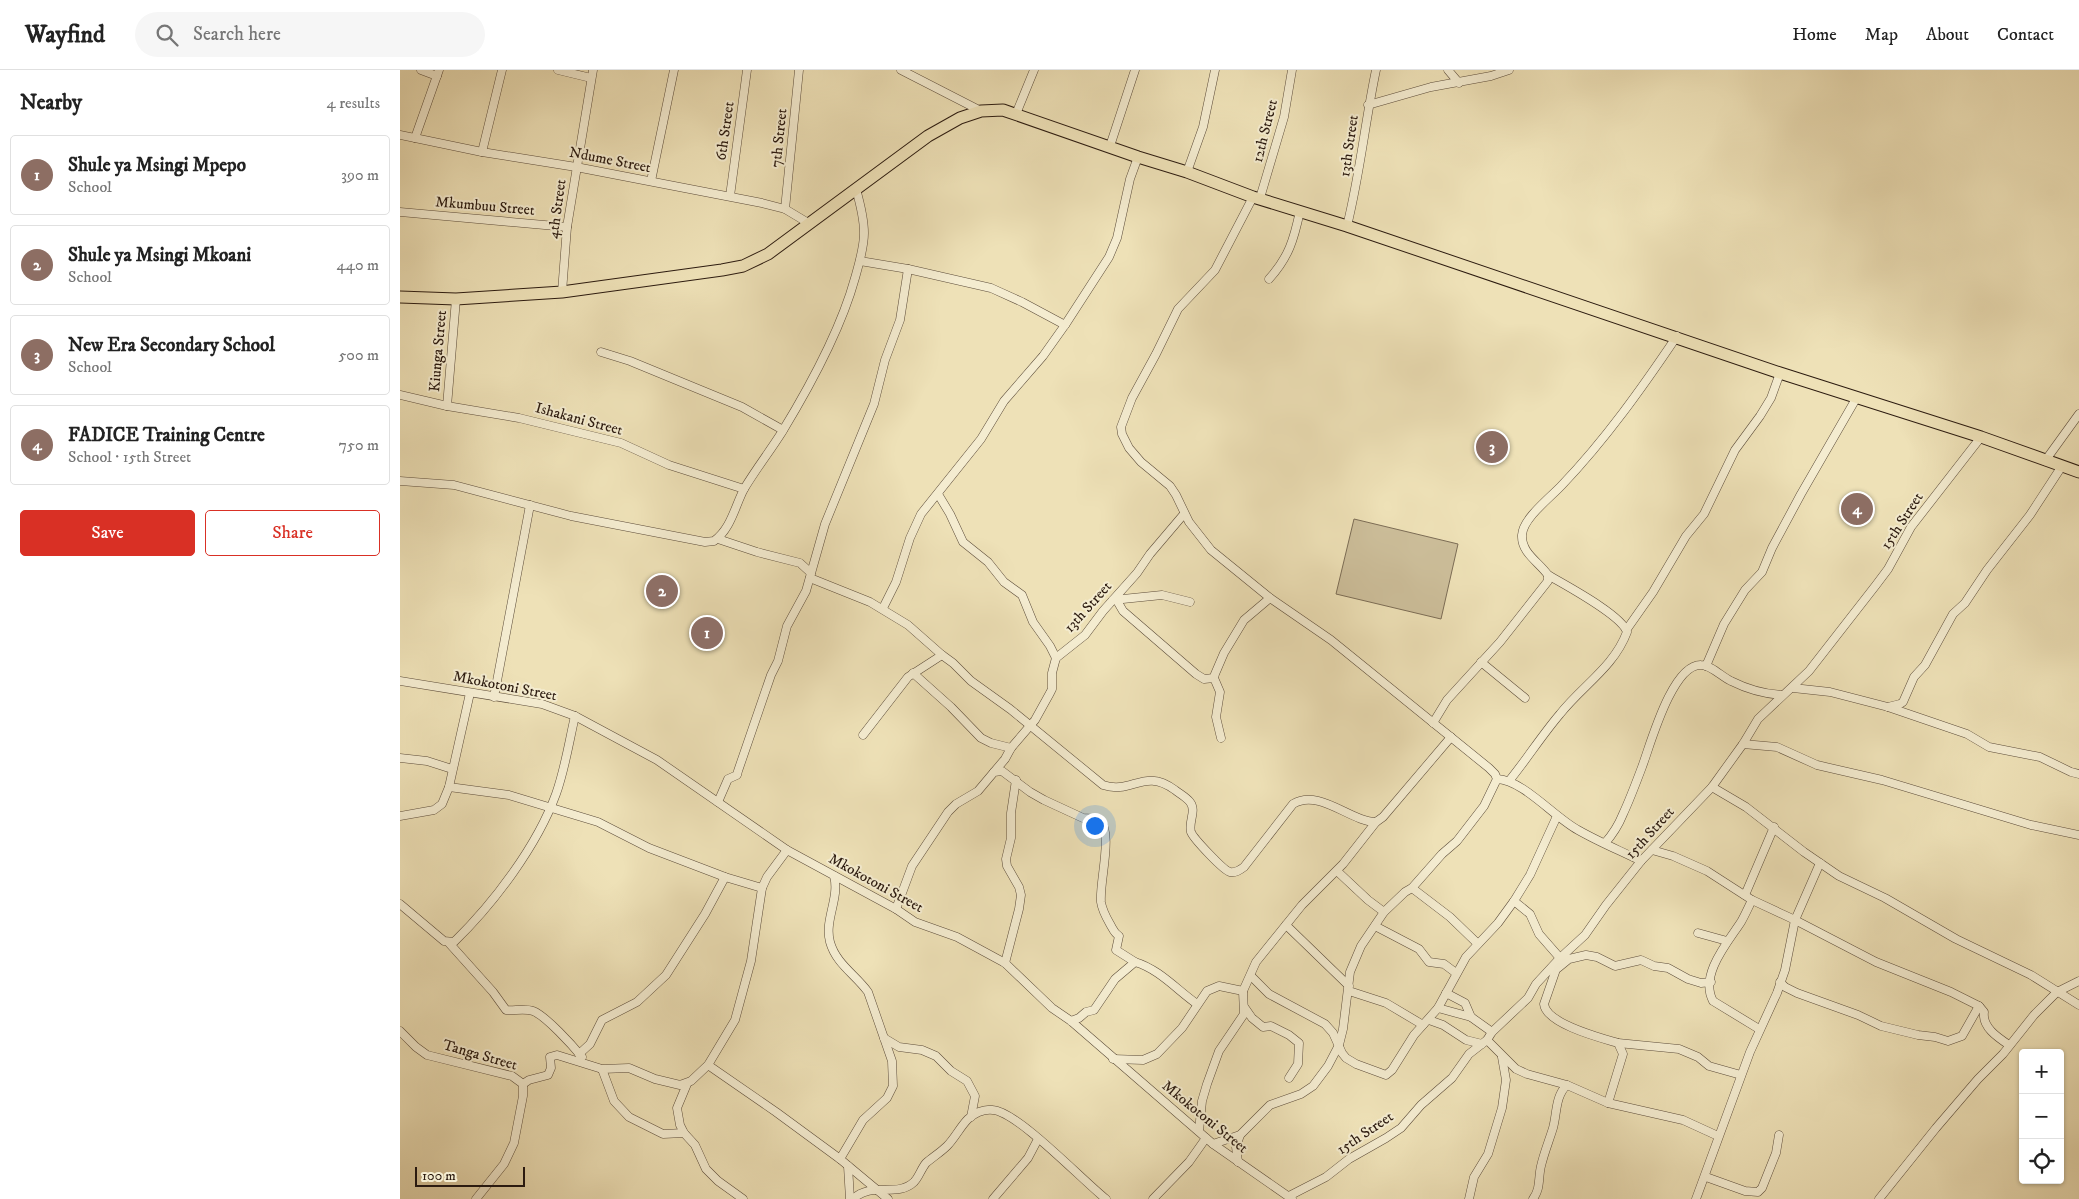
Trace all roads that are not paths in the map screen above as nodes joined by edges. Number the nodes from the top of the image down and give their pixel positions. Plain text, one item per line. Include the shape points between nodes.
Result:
1 (420, 70) edge
2 (502, 70) edge
3 (558, 70) edge
4 (674, 70) edge
5 (747, 70) edge
6 (800, 70) edge
7 (901, 70) edge
8 (1034, 70) edge
9 (1135, 70) edge
10 (1215, 70) edge
11 (1292, 70) edge
12 (1376, 70) edge
13 (1448, 70) edge
14 (1508, 70) edge
15 (438, 73) edge
16 (592, 74) edge
17 (1458, 83) junction
18 (1368, 105) junction
19 (981, 111) junction
20 (1016, 114) junction
21 (400, 136) edge
22 (415, 138) junction
23 (1110, 146) junction
24 (482, 152) junction
25 (1138, 157) junction
26 (576, 167) junction
27 (1187, 172) junction
28 (650, 181) junction
29 (856, 189) junction
30 (730, 196) junction
31 (1257, 197) junction
32 (785, 209) junction
33 (1300, 211) junction
34 (400, 212) edge
35 (810, 224) junction
36 (1348, 226) junction
37 (567, 227) junction
38 (860, 261) junction
39 (908, 269) junction
40 (1269, 279) dead end
41 (562, 292) junction
42 (400, 297) edge
43 (456, 299) junction
44 (1065, 325) junction
45 (1677, 336) junction
46 (601, 352) dead end
47 (1780, 373) junction
48 (400, 395) edge
49 (1857, 397) junction
50 (447, 406) junction
51 (2079, 414) edge
52 (783, 430) junction
53 (1981, 437) junction
54 (2045, 461) junction
55 (2062, 466) junction
56 (2079, 472) edge
57 (400, 481) edge
58 (744, 489) junction
59 (938, 494) junction
60 (530, 505) junction
61 (1184, 514) junction
62 (718, 539) junction
63 (1548, 575) junction
64 (811, 576) junction
65 (1270, 598) junction
66 (1114, 600) junction
67 (1190, 602) dead end
68 (883, 608) junction
69 (1627, 629) junction
70 (942, 655) junction
71 (1056, 658) junction
72 (1481, 662) junction
73 (1706, 666) junction
74 (913, 673) junction
75 (1214, 678) junction
76 (400, 681) edge
77 (1793, 688) junction
78 (470, 692) junction
79 (1782, 695) junction
80 (494, 697) junction
81 (1525, 698) dead end
82 (1888, 707) junction
83 (575, 716) junction
84 (1433, 723) junction
85 (1030, 727) junction
86 (863, 735) dead end
87 (1451, 737) junction
88 (1221, 738) dead end
89 (1743, 744) junction
90 (1011, 748) junction
91 (400, 758) edge
92 (452, 769) junction
93 (994, 772) junction
94 (2079, 774) edge
95 (1497, 779) junction
96 (1016, 780) junction
97 (1509, 780) junction
98 (1712, 786) junction
99 (449, 787) junction
100 (718, 802) junction
101 (550, 808) junction
102 (400, 816) edge
103 (1556, 816) junction
104 (1376, 822) junction
105 (1774, 827) junction
106 (2079, 835) edge
107 (1605, 843) junction
108 (787, 850) junction
109 (1652, 850) junction
110 (1642, 861) junction
111 (1820, 863) junction
112 (1337, 871) junction
113 (834, 876) junction
114 (725, 877) junction
115 (762, 888) junction
116 (1412, 888) junction
117 (1744, 895) junction
118 (1752, 900) junction
119 (1514, 901) junction
120 (400, 904) edge
121 (896, 909) junction
122 (1384, 912) junction
123 (1795, 920) junction
124 (1286, 925) junction
125 (1375, 926) junction
126 (1698, 933) dead end
127 (1727, 941) junction
128 (449, 943) junction
129 (1478, 944) junction
130 (1560, 958) junction
131 (1135, 962) junction
132 (1005, 963) junction
133 (1557, 968) junction
134 (1456, 973) junction
135 (1251, 976) junction
136 (2079, 981) edge
137 (1711, 982) junction
138 (1780, 982) junction
139 (1349, 988) junction
140 (1244, 991) junction
141 (2057, 992) junction
142 (1446, 993) junction
143 (1197, 1004) junction
144 (2079, 1005) edge
145 (1979, 1006) junction
146 (1245, 1008) junction
147 (1438, 1008) junction
148 (1471, 1017) junction
149 (1071, 1021) junction
150 (1426, 1023) junction
151 (1759, 1029) junction
152 (400, 1031) edge
153 (1492, 1032) junction
154 (884, 1038) junction
155 (1484, 1042) junction
156 (1618, 1042) junction
157 (1339, 1044) junction
158 (2009, 1044) junction
159 (579, 1054) junction
160 (1502, 1057) junction
161 (1113, 1059) junction
162 (588, 1064) junction
163 (708, 1065) junction
164 (602, 1070) junction
165 (1741, 1075) junction
166 (1289, 1078) dead end
167 (523, 1084) junction
168 (687, 1084) junction
169 (1567, 1085) junction
170 (1608, 1102) junction
171 (971, 1117) junction
172 (1199, 1131) junction
173 (684, 1133) junction
174 (1240, 1135) junction
175 (1779, 1135) dead end
176 (1718, 1136) junction
177 (1038, 1139) junction
178 (1210, 1141) junction
179 (840, 1159) junction
180 (1238, 1162) junction
181 (848, 1166) junction
182 (1706, 1177) junction
183 (876, 1189) junction
184 (1291, 1198) edge
185 (476, 1199) edge
186 (743, 1199) edge
187 (852, 1199) edge
188 (888, 1199) edge
189 (993, 1199) edge
190 (1106, 1199) edge
191 (1153, 1199) edge
192 (1468, 1199) edge
193 (1533, 1199) edge
194 (1696, 1199) edge
195 (1879, 1199) edge

1 - 15 street
2 - 24 street
3 - 16 street
4 - 28 street
5 - 30 street, 6th Street
6 - 32 street, 7th Street
7 - 19 street
8 - 20 street
9 - 23 street
10 - 27 street via 1205,119
11 - 31 street, 12th Street via 1284,117
12 - 18 street, 13th Street
13 - 17 street
14 - 17 street
15 - 22 street
16 - 26 street, 4th Street
17 - 18 street
18 - 36 street, 13th Street via 1358,183
19 - 20 highway via 1003,110
19 - 29 highway via 960,118 928,136
20 - 23 highway
21 - 22 street, Ndume Street
22 - 24 street, Ndume Street
23 - 25 highway
24 - 26 street, Ndume Street
25 - 27 highway
25 - 44 street via 1109,257
26 - 28 street, Ndume Street
26 - 37 street, 4th Street
27 - 31 highway
28 - 30 street, Ndume Street
29 - 35 highway
29 - 38 street via 864,234
30 - 32 street, Ndume Street
31 - 33 highway
31 - 61 street, 12th Street via 1214,270 1178,309 1132,398 1122,427 1129,448 1170,486
32 - 35 street, Ndume Street
33 - 36 highway
33 - 40 street via 1295,237 1286,258
34 - 37 street, Mkumbuu Street
35 - 41 highway via 768,254 743,266
36 - 45 highway
37 - 41 street, 4th Street
38 - 39 street
38 - 52 street via 836,332
39 - 44 street via 991,288
39 - 64 street via 900,320 885,360 874,404 825,524
41 - 43 highway
42 - 43 highway
43 - 50 street, Kiunga Street
44 - 59 street via 1004,401
45 - 47 highway
45 - 63 street via 1628,406 1525,525 1523,544
46 - 52 street via 630,360 742,407
47 - 49 highway
47 - 69 street via 1760,416 1736,450 1704,514 1686,536
48 - 50 street, Ishakani Street
49 - 53 highway
49 - 73 street via 1801,494 1762,572 1745,590 1724,624
50 - 58 street, Ishakani Street via 519,418 621,443 669,466
51 - 54 street
52 - 58 street
53 - 54 highway
53 - 77 street, 15th Street via 1911,527 1888,569
54 - 55 highway
55 - 56 highway
55 - 82 street via 2030,515 1965,603 1953,614 1903,702
57 - 60 street via 454,485
58 - 62 street
59 - 68 street via 914,528 896,582
59 - 71 street via 963,542 1022,595 1033,622
60 - 62 street via 705,542
60 - 80 street
61 - 65 street, 12th Street via 1211,550
61 - 66 street, 13th Street
62 - 64 street via 800,563
63 - 69 street via 1594,602
63 - 72 street via 1545,588
64 - 68 street
64 - 100 street via 785,632 778,661 737,775 728,779
65 - 75 street via 1244,620 1224,653
65 - 84 street, 12th Street via 1330,640
66 - 67 street via 1162,595
66 - 71 street, 13th Street via 1085,635
66 - 75 street via 1190,669 1204,679
68 - 70 street via 914,629
69 - 97 street via 1610,664 1560,713
70 - 74 street
70 - 85 street
71 - 85 street via 1052,689
72 - 81 street
72 - 84 street via 1446,700
73 - 79 street via 1748,688
73 - 107 street via 1693,667 1675,685 1653,732 1623,814
74 - 86 street
74 - 90 street via 981,738
75 - 88 street via 1220,692 1216,717
76 - 78 street, Mkokotoni Street
77 - 79 street, 15th Street
77 - 82 street via 1830,692
78 - 80 street, Mkokotoni Street
78 - 92 street
79 - 89 street, 15th Street via 1758,719
80 - 83 street, Mkokotoni Street via 542,704
82 - 94 street via 1967,734 1989,746 2040,757
83 - 100 street, Mkokotoni Street via 657,760
83 - 101 street via 562,775
84 - 87 street, 12th Street
85 - 90 street
85 - 104 street via 1103,785 1117,788 1150,780 1171,788 1191,803 1193,836 1222,868 1230,872 1244,867 1297,802 1331,805 1360,819
87 - 95 street, 12th Street via 1489,768
87 - 104 street
89 - 98 street, 15th Street
89 - 106 street via 1777,747 1817,765 1873,777 2024,823
90 - 93 street
91 - 92 street via 427,761
92 - 99 street
93 - 96 street via 1002,771
93 - 121 street via 978,791 948,812 912,866
95 - 97 street
95 - 116 street via 1491,795 1457,841
96 - 131 street via 1044,800 1083,818 1099,819 1104,823 1103,910 1119,936 1116,950
96 - 132 street via 1006,859 1021,896
97 - 103 street
98 - 105 street
98 - 109 street, 15th Street
99 - 101 street via 509,795
99 - 102 street via 442,804 434,810
100 - 108 street, Mkokotoni Street
101 - 114 street via 608,826 649,848
101 - 128 street via 525,854 462,934
103 - 107 street
103 - 119 street via 1530,875
104 - 112 street
105 - 111 street
105 - 117 street
107 - 110 street
108 - 113 street, Mkokotoni Street
108 - 115 street
109 - 110 street, 15th Street
109 - 117 street via 1707,871
110 - 130 street, 15th Street via 1586,935
111 - 123 street
111 - 141 street via 1930,925 2030,974
112 - 122 street
112 - 124 street
113 - 121 street, Mkokotoni Street
113 - 154 street via 836,887 830,942 838,960 868,992
114 - 115 street
114 - 159 street via 666,975 637,1002 602,1020 590,1044
115 - 163 street via 751,962 740,1005 735,1020
116 - 122 street
116 - 129 street
117 - 118 street
118 - 123 street
118 - 127 street
119 - 129 street
119 - 130 street via 1530,914 1539,934
120 - 128 street
121 - 132 street, Mkokotoni Street via 915,922 957,937
122 - 125 street
123 - 138 street
123 - 145 street via 1876,962
124 - 135 street via 1262,953
124 - 139 street
125 - 134 street via 1419,949 1429,962 1444,964
125 - 139 street via 1355,958
126 - 127 street
127 - 137 street via 1719,953
128 - 159 street via 506,1010 538,1013
129 - 134 street
130 - 133 street
130 - 153 street, 15th Street via 1528,998
131 - 143 street via 1167,980
131 - 149 street via 1115,979 1094,1010
132 - 149 street, Mkokotoni Street via 1052,1008
133 - 137 street via 1569,959 1586,955 1615,966 1641,960 1700,983
133 - 156 street via 1544,1004 1549,1014 1565,1024
134 - 142 street
135 - 140 street
135 - 157 street via 1269,994 1326,1024
136 - 141 street
137 - 151 street via 1713,1001
138 - 145 street via 1797,993 1881,1026 1948,1041 1962,1036
138 - 151 street
139 - 150 street
139 - 157 street
140 - 143 street via 1214,987 1207,990
140 - 146 street
141 - 144 street
141 - 158 street
142 - 147 street
142 - 148 street via 1465,1003
143 - 161 street via 1182,1028 1157,1054 1143,1060
145 - 158 street via 1984,1012 1985,1024
146 - 166 street via 1260,1025 1271,1026 1299,1043 1298,1064
146 - 172 street via 1219,1051 1202,1101
147 - 148 street
147 - 150 street
148 - 153 street
149 - 161 street, Mkokotoni Street
150 - 155 street via 1443,1025 1466,1040
150 - 157 street via 1386,1074 1351,1061 1342,1053
151 - 165 street
152 - 167 street, Tanga Street via 427,1054 512,1076
153 - 155 street, 15th Street
154 - 171 street via 899,1047 922,1050 936,1056 951,1071 962,1076 974,1096
154 - 179 street via 893,1067 891,1092 863,1120
155 - 160 street
155 - 184 street, 15th Street via 1401,1128
156 - 165 street via 1679,1049 1709,1066
156 - 170 street via 1623,1054
157 - 174 street via 1314,1086 1270,1105
158 - 195 street
159 - 162 street
160 - 169 street via 1527,1074
160 - 192 street via 1506,1080 1502,1108 1488,1154 1474,1177
161 - 172 street, Mkokotoni Street
162 - 164 street
162 - 167 street via 552,1055 548,1075
163 - 168 street
163 - 179 street
164 - 168 street via 629,1068 667,1082
164 - 173 street via 614,1101 629,1117 663,1134
165 - 176 street
167 - 185 street, Tanga Street via 524,1096 514,1143 504,1164
168 - 173 street via 676,1113
169 - 170 street
169 - 193 street via 1560,1093 1541,1163 1540,1182
170 - 176 street via 1683,1120
171 - 177 street via 992,1109 1015,1121
171 - 183 street via 947,1146 926,1164 914,1182 899,1189
172 - 178 street, Mkokotoni Street
173 - 186 street via 695,1145 706,1169
174 - 178 street
174 - 180 street via 1236,1147
175 - 182 street via 1776,1153 1758,1192 1745,1191
176 - 182 street
177 - 189 street via 1028,1158
177 - 190 street
178 - 180 street, Mkokotoni Street
178 - 191 street
179 - 181 street
180 - 184 street, Mkokotoni Street
181 - 183 street
181 - 187 street
182 - 194 street
183 - 187 street via 864,1191
183 - 188 street

